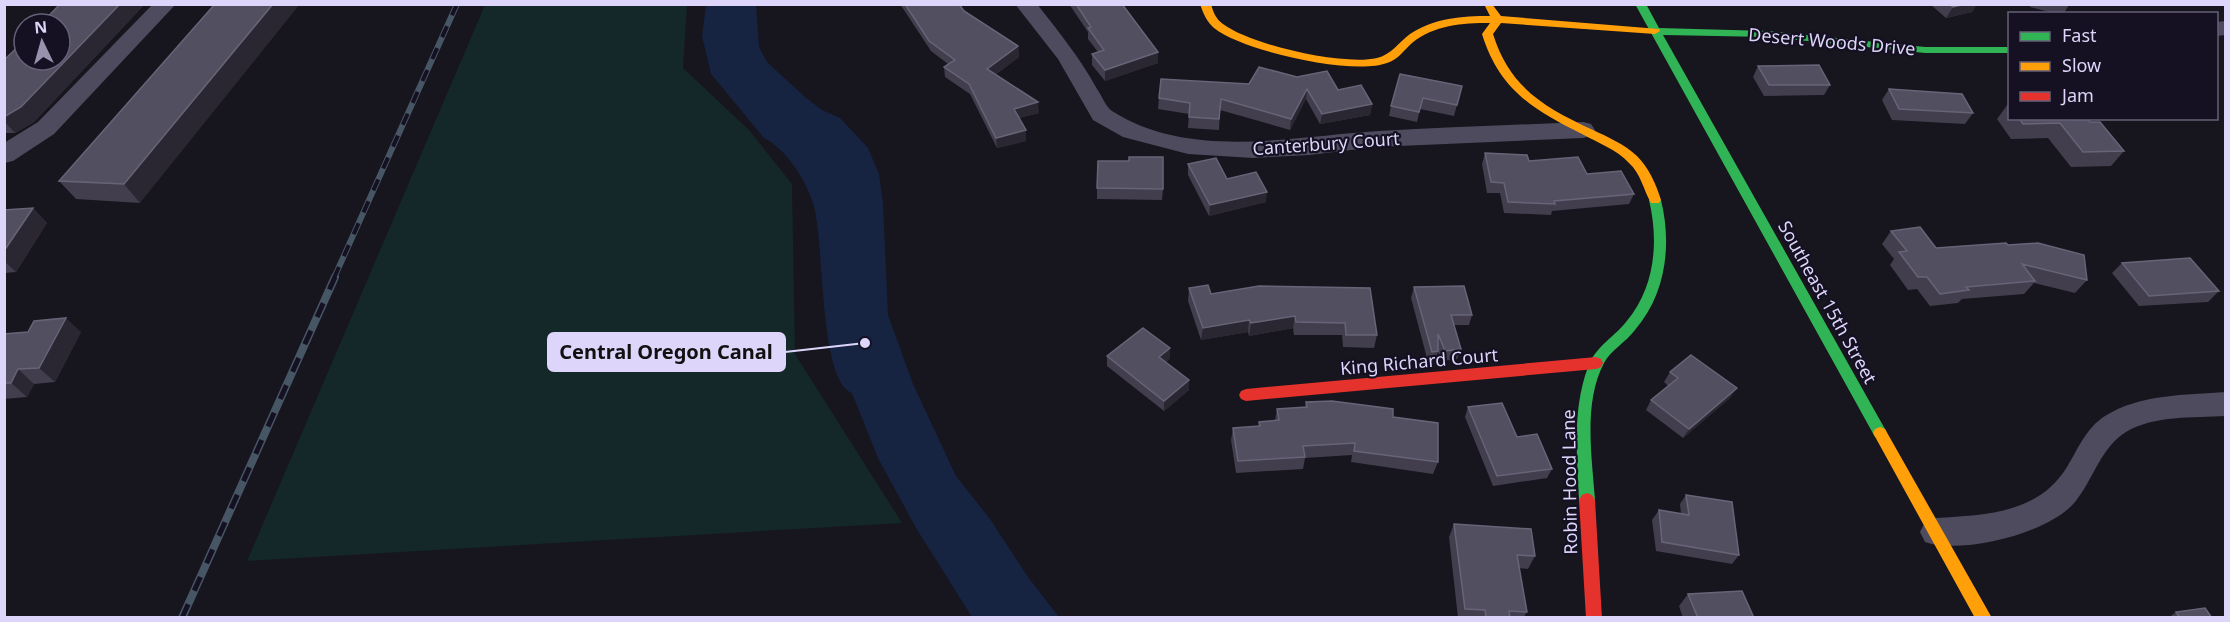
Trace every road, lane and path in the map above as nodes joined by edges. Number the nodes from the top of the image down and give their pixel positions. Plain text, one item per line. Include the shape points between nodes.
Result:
1 (166, 4) edge
2 (1025, 4) edge
3 (1205, 4) edge
4 (1487, 4) edge
5 (1640, 4) edge
6 (1498, 20) junction
7 (1655, 31) junction
8 (2008, 50) edge
9 (1583, 130) junction
10 (4, 155) edge
11 (1596, 363) junction
12 (1246, 395) dead end
13 (2226, 404) edge
14 (1936, 532) junction
15 (1594, 618) edge
16 (1984, 618) edge

1 - 10 street via 46,128
2 - 9 street, Canterbury Court via 1067,56 1101,115 1131,131 1188,146 1253,150 1376,139
3 - 6 street, Desert Woods Drive via 1218,26 1233,35 1319,58 1364,65 1383,62 1431,27 1460,20
4 - 6 street
5 - 7 street, Southeast 15th Street
6 - 7 street, Desert Woods Drive
6 - 9 street, Robin Hood Lane via 1487,34 1501,72 1530,101
7 - 8 street, Desert Woods Drive via 1770,34 1913,49
7 - 14 street, Southeast 15th Street
9 - 11 street, Robin Hood Lane via 1612,144 1637,164 1654,196 1662,226 1659,269 1634,322
11 - 12 street, King Richard Court
11 - 15 street, Robin Hood Lane via 1583,408 1588,581
13 - 14 street via 2148,412 2114,425 2092,447 2074,481 2047,510 2003,527
14 - 16 street, Southeast 15th Street

